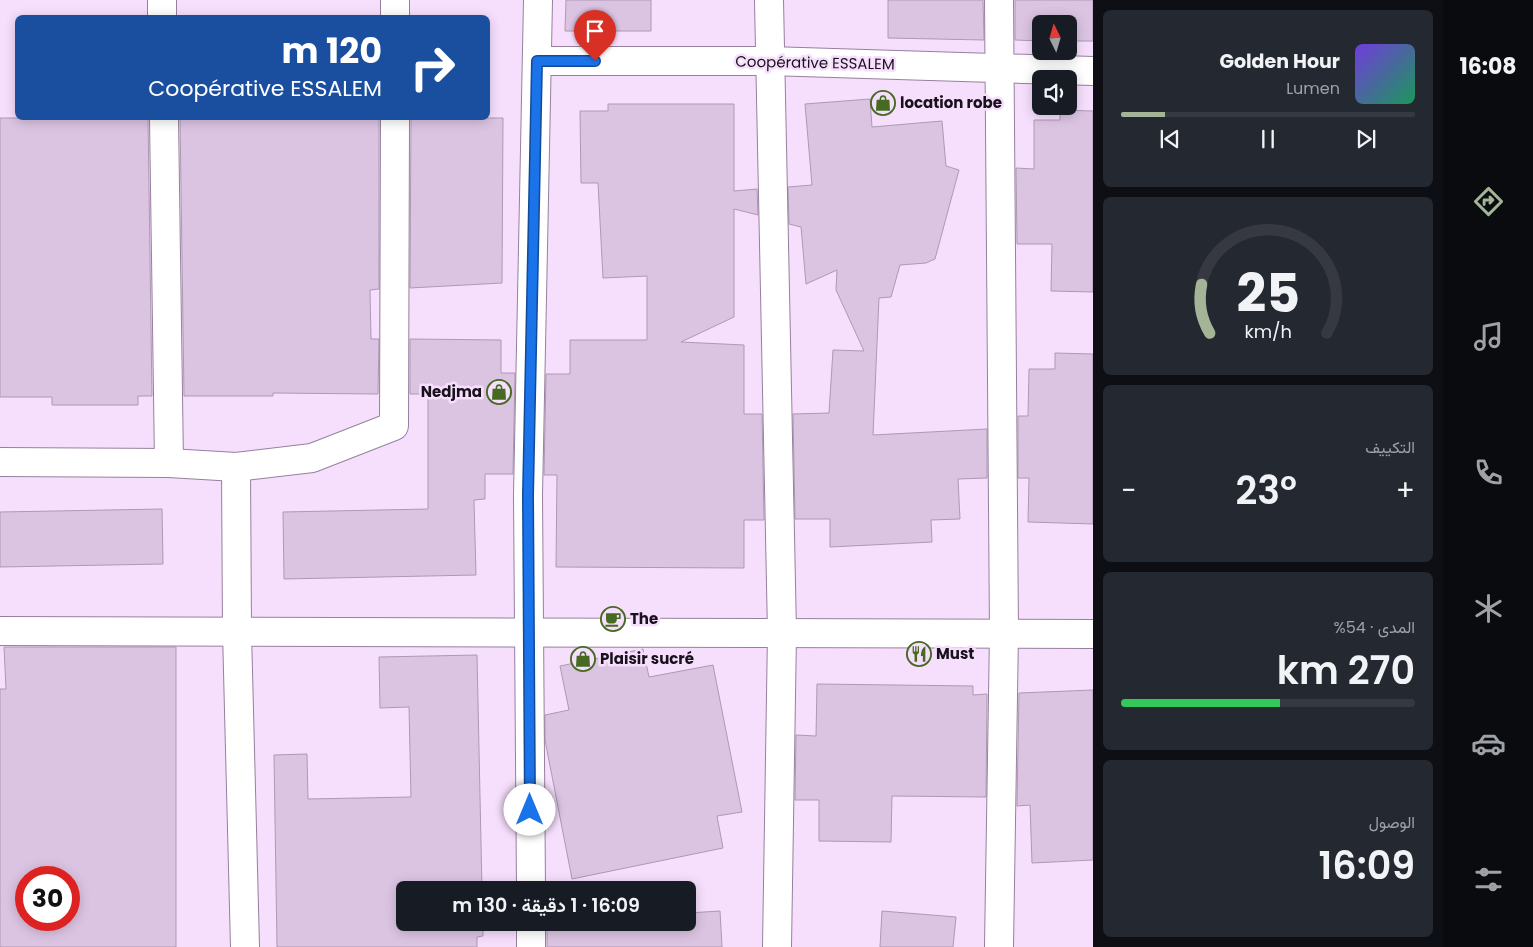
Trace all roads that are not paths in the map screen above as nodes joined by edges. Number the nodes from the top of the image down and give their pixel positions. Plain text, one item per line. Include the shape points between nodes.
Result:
1 (162, 0) edge
2 (395, 0) edge
3 (538, 0) edge
4 (769, 0) edge
5 (999, 0) edge
6 (162, 15) edge
7 (395, 15) edge
8 (537, 61) junction
9 (769, 62) junction
10 (999, 68) junction
11 (1093, 72) edge
12 (164, 120) edge
13 (395, 120) edge
14 (0, 462) edge
15 (169, 463) junction
16 (236, 467) junction
17 (0, 631) edge
18 (238, 632) junction
19 (529, 632) junction
20 (782, 633) junction
21 (1004, 633) junction
22 (1093, 634) edge
23 (531, 881) edge
24 (531, 931) edge
25 (245, 947) edge
26 (531, 947) edge
27 (777, 947) edge
28 (999, 947) edge

1 - 6 street
2 - 7 street
3 - 8 street
4 - 9 street
5 - 10 street
8 - 9 street, Coopérative ESSALEM
8 - 19 street via 528,495
9 - 10 street, Coopérative ESSALEM
9 - 20 street
10 - 11 street, Coopérative ESSALEM
10 - 21 street
12 - 15 street
13 - 16 street via 394,426 312,458
14 - 15 street
15 - 16 street
16 - 18 street
17 - 18 street
18 - 19 street
18 - 25 street
19 - 20 street
19 - 23 street
20 - 21 street
20 - 27 street
21 - 22 street
21 - 28 street
24 - 26 street

